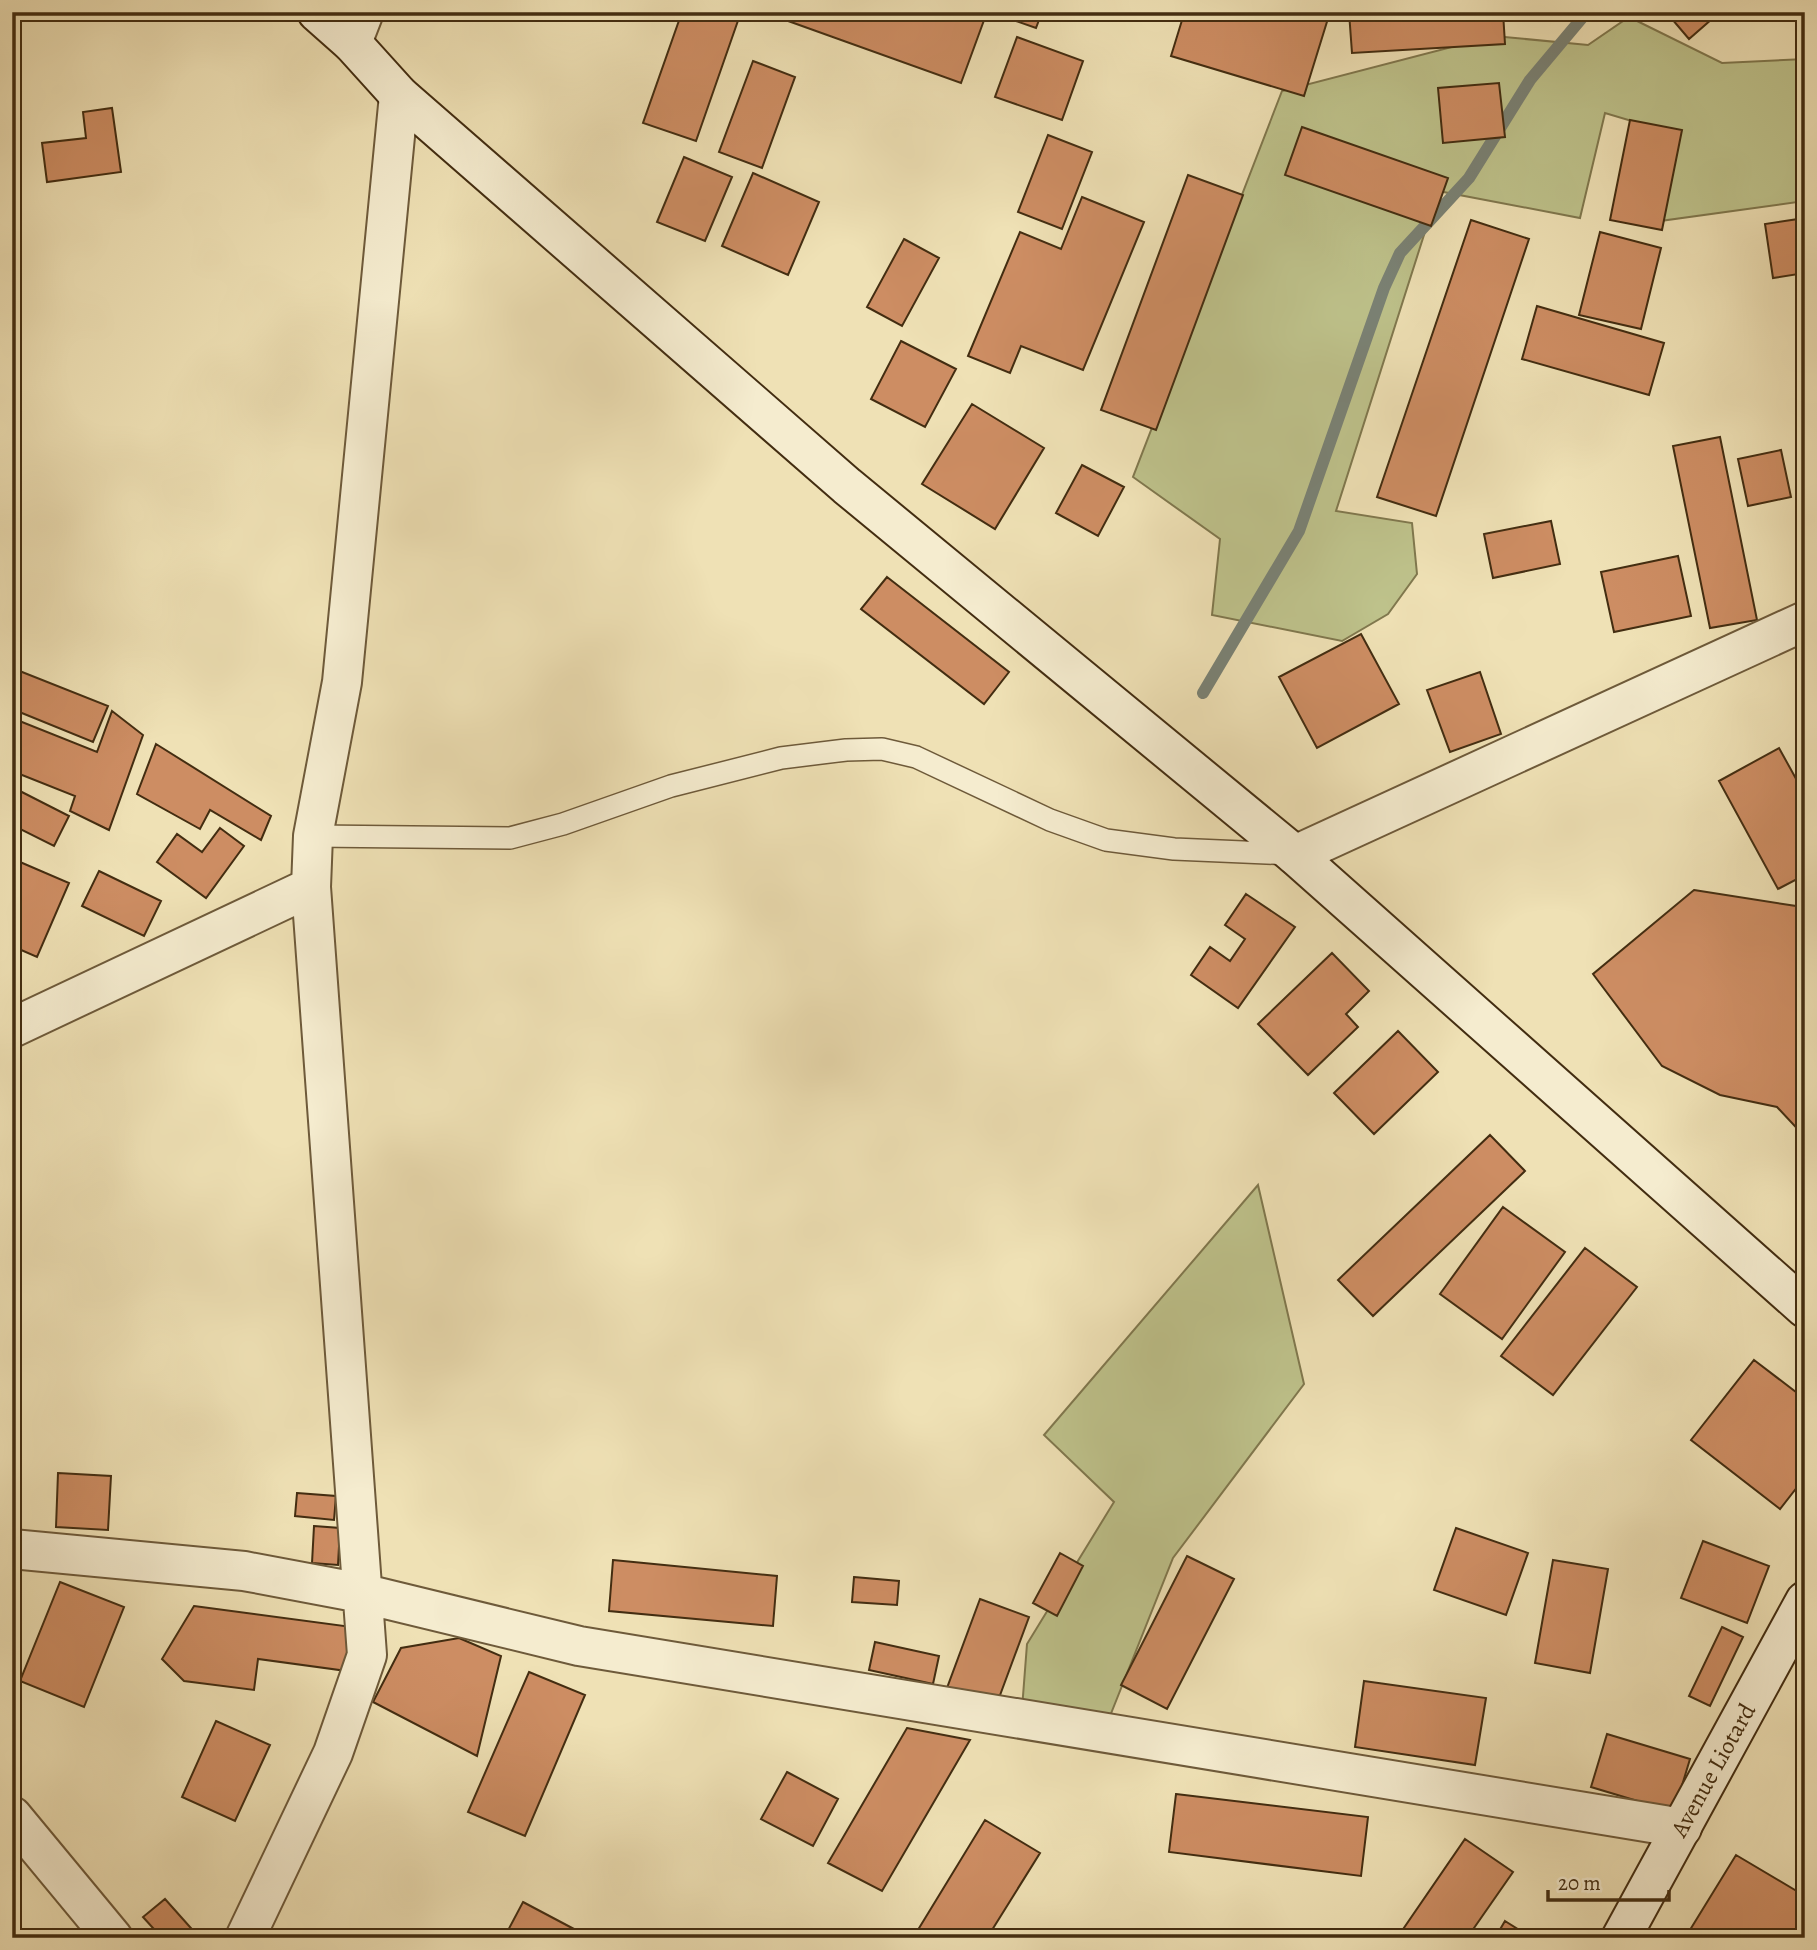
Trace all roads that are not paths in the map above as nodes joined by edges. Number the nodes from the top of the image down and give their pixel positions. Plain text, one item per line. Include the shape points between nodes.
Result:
1 (317, 12) edge
2 (358, 28) edge
3 (399, 95) junction
4 (1805, 621) edge
5 (313, 836) junction
6 (1295, 855) junction
7 (311, 887) junction
8 (12, 1028) edge
9 (1805, 1308) edge
10 (12, 1549) edge
11 (361, 1593) junction
12 (1805, 1601) edge
13 (12, 1816) edge
14 (1682, 1828) junction
15 (113, 1938) edge
16 (245, 1938) edge
17 (1621, 1938) edge

1 - 2 street
2 - 3 street
3 - 5 street via 342,682
3 - 6 street via 847,486
4 - 6 street
5 - 6 lane via 510,838 671,786 781,758 882,749 916,757 1050,820 1106,840 1174,849
5 - 7 street
6 - 9 street
7 - 8 street
7 - 11 street
10 - 11 street via 244,1571
11 - 14 street via 592,1649
11 - 16 street via 367,1655 359,1684 333,1753
12 - 14 street, Avenue Liotard
13 - 15 street
14 - 17 street, Avenue Liotard

